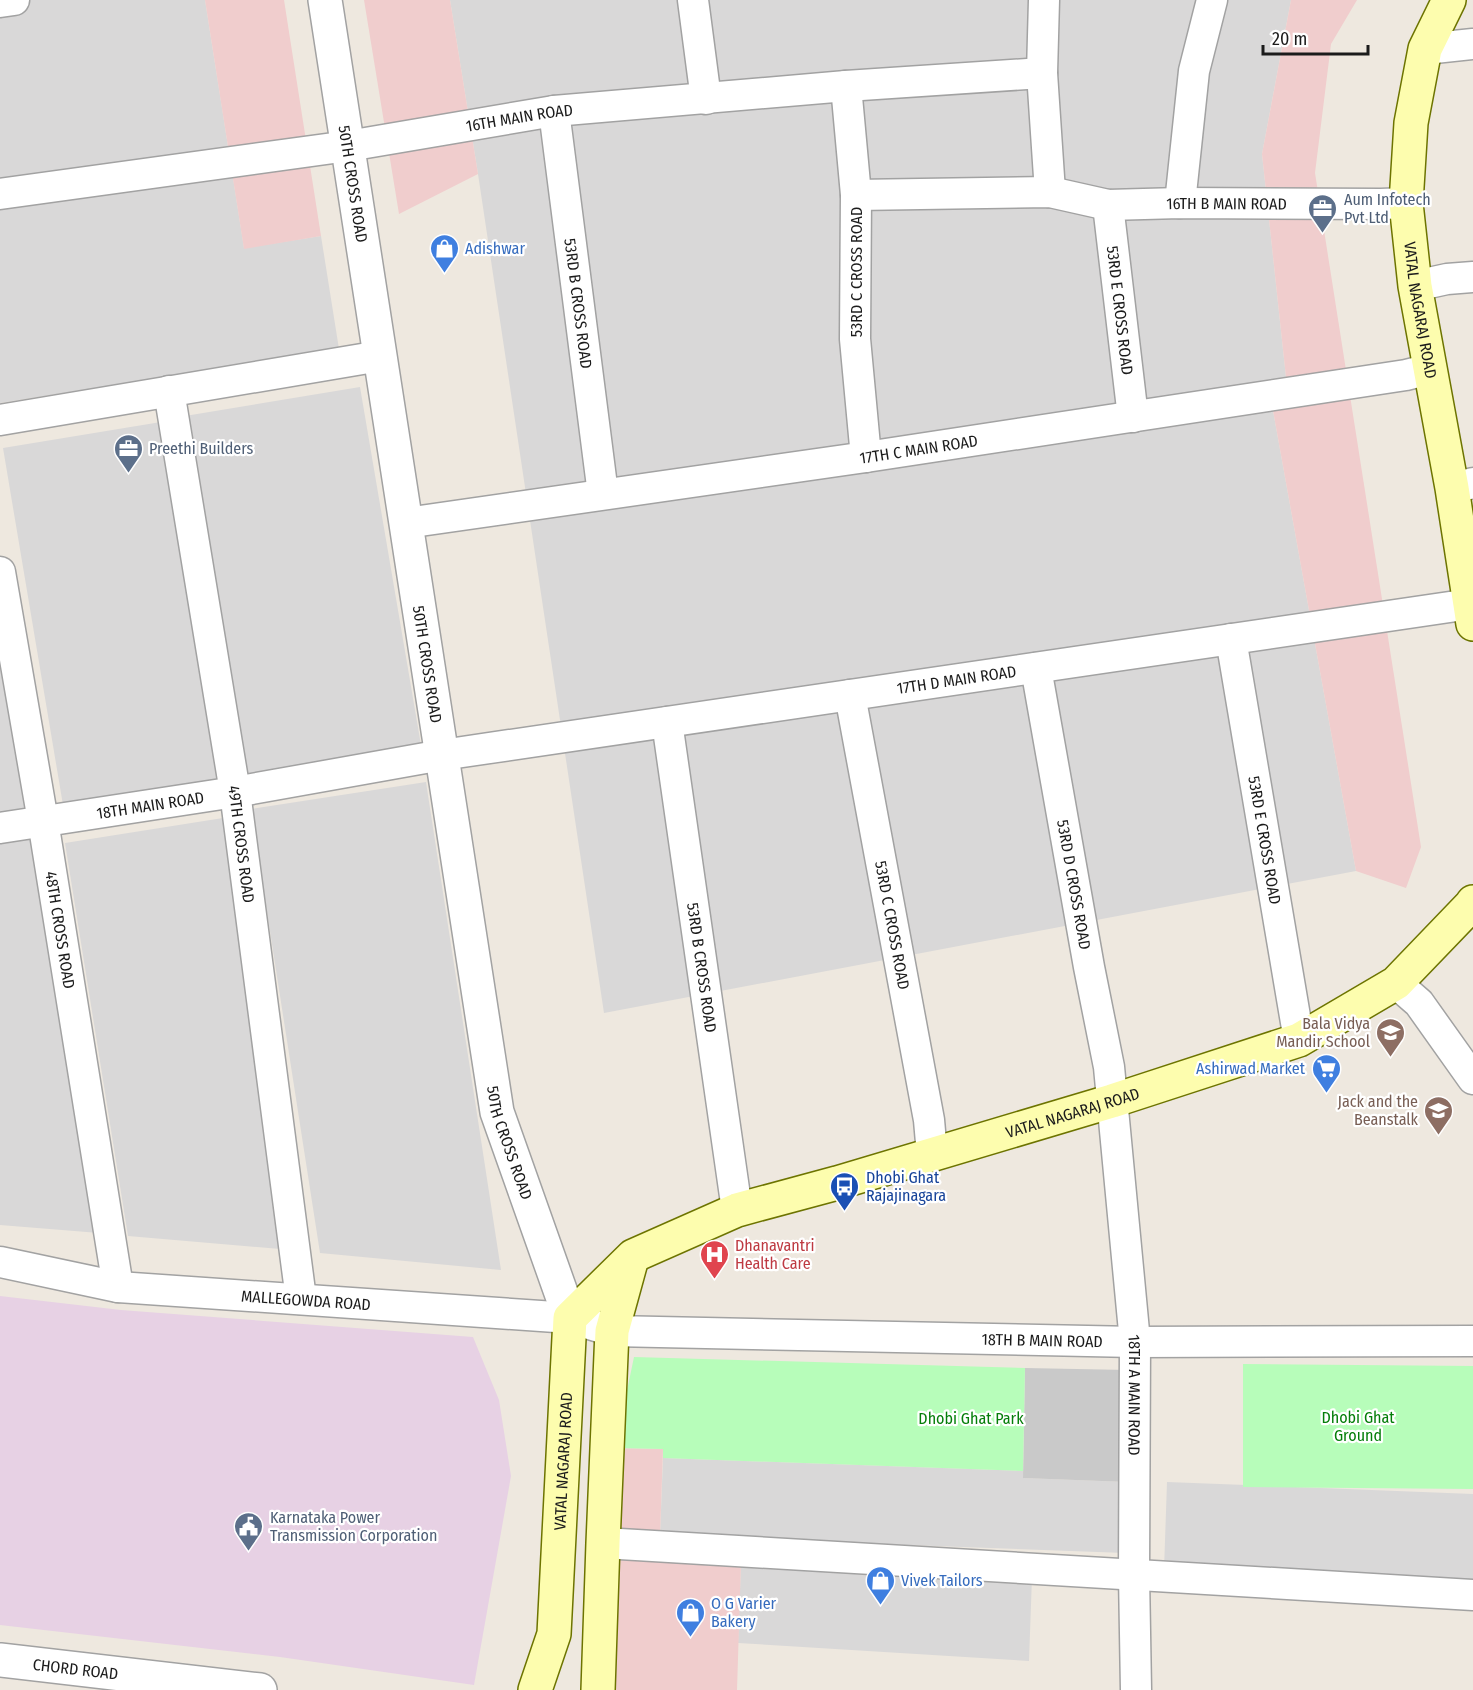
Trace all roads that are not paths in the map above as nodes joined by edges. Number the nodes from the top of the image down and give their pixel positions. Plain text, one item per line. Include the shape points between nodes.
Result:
1 (14, 0) edge
2 (326, 0) edge
3 (693, 0) edge
4 (1044, 0) edge
5 (1212, 0) edge
6 (1449, 0) edge
7 (0, 2) edge
8 (1473, 44) edge
9 (1425, 49) junction
10 (1042, 73) junction
11 (846, 86) junction
12 (706, 99) junction
13 (554, 111) junction
14 (348, 146) junction
15 (1050, 192) junction
16 (0, 194) edge
17 (855, 195) junction
18 (1180, 203) junction
19 (1406, 203) junction
20 (1108, 205) junction
21 (1473, 277) edge
22 (1415, 286) junction
23 (380, 356) junction
24 (1430, 369) junction
25 (169, 391) junction
26 (1133, 417) junction
27 (0, 420) edge
28 (866, 457) junction
29 (1463, 485) edge
30 (603, 494) junction
31 (406, 523) junction
32 (0, 572) edge
33 (1472, 614) edge
34 (1231, 639) junction
35 (1036, 668) junction
36 (850, 695) junction
37 (667, 722) junction
38 (442, 755) junction
39 (235, 792) junction
40 (43, 821) junction
41 (0, 828) edge
42 (1472, 904) edge
43 (1396, 983) junction
44 (1299, 1040) junction
45 (1473, 1079) edge
46 (1112, 1101) junction
47 (932, 1154) junction
48 (737, 1210) junction
49 (633, 1256) junction
50 (0, 1262) edge
51 (118, 1287) junction
52 (301, 1299) junction
53 (570, 1318) junction
54 (612, 1331) junction
55 (1473, 1341) edge
56 (1135, 1342) junction
57 (603, 1543) junction
58 (1134, 1575) junction
59 (1473, 1595) edge
60 (0, 1660) edge
61 (260, 1690) edge
62 (535, 1690) edge
63 (598, 1690) edge
64 (1136, 1690) edge

1 - 7 street
2 - 14 street, 50TH CROSS ROAD
3 - 12 street
4 - 10 street
5 - 18 street via 1194,71
6 - 9 main road, VATAL NAGARAJ ROAD
8 - 9 street
9 - 19 main road, VATAL NAGARAJ ROAD via 1411,123
10 - 11 street, 16TH MAIN ROAD
10 - 15 street
11 - 12 street, 16TH MAIN ROAD
11 - 17 street, 53RD C CROSS ROAD
12 - 13 street, 16TH MAIN ROAD
13 - 14 street, 16TH MAIN ROAD
13 - 30 street, 53RD B CROSS ROAD
14 - 16 street, 16TH MAIN ROAD
14 - 23 street, 50TH CROSS ROAD
15 - 17 street, 16TH B MAIN ROAD
15 - 20 street, 16TH B MAIN ROAD
17 - 28 street, 53RD C CROSS ROAD via 855,339
18 - 19 street, 16TH B MAIN ROAD
18 - 20 street, 16TH B MAIN ROAD
19 - 22 main road, VATAL NAGARAJ ROAD
20 - 26 street, 53RD E CROSS ROAD
21 - 22 street
22 - 24 main road, VATAL NAGARAJ ROAD
23 - 25 street
23 - 31 street, 50TH CROSS ROAD
24 - 26 street, 17TH C MAIN ROAD
24 - 29 main road, VATAL NAGARAJ ROAD
25 - 27 street
25 - 39 street, 49TH CROSS ROAD
26 - 28 street, 17TH C MAIN ROAD
28 - 30 street, 17TH C MAIN ROAD
29 - 33 main road, VATAL NAGARAJ ROAD
30 - 31 street, 17TH C MAIN ROAD
31 - 38 street, 50TH CROSS ROAD
32 - 40 street, 48TH CROSS ROAD
33 - 34 street, 17TH D MAIN ROAD
34 - 35 street, 17TH D MAIN ROAD
34 - 44 street, 53RD E CROSS ROAD
35 - 36 street, 17TH D MAIN ROAD
35 - 46 street, 53RD D CROSS ROAD
36 - 37 street, 17TH D MAIN ROAD
36 - 47 street, 53RD C CROSS ROAD via 929,1120
37 - 38 street, 17TH D MAIN ROAD
37 - 48 street, 53RD B CROSS ROAD
38 - 39 street, 18TH MAIN ROAD
38 - 53 street, 50TH CROSS ROAD via 497,1112
39 - 40 street, 18TH MAIN ROAD
39 - 52 street, 49TH CROSS ROAD
40 - 41 street, 18TH MAIN ROAD
40 - 51 street, 48TH CROSS ROAD
42 - 43 main road, VATAL NAGARAJ ROAD
43 - 44 main road, VATAL NAGARAJ ROAD
43 - 45 street via 1419,1003
44 - 46 main road, VATAL NAGARAJ ROAD
46 - 47 main road, VATAL NAGARAJ ROAD
46 - 56 street, 18TH A MAIN ROAD
47 - 48 main road, VATAL NAGARAJ ROAD
48 - 49 main road, VATAL NAGARAJ ROAD
49 - 53 main road, VATAL NAGARAJ ROAD
49 - 54 main road
50 - 51 street, MALLEGOWDA ROAD
51 - 52 street, MALLEGOWDA ROAD
52 - 53 street, MALLEGOWDA ROAD
53 - 54 street, MALLEGOWDA ROAD
53 - 62 main road, VATAL NAGARAJ ROAD via 554,1634
54 - 56 street, 18TH B MAIN ROAD
54 - 57 main road
55 - 56 street, 18TH B MAIN ROAD
56 - 58 street, 18TH A MAIN ROAD
57 - 58 street
57 - 63 main road
58 - 59 street
58 - 64 street, 18TH A MAIN ROAD
60 - 61 street, CHORD ROAD

